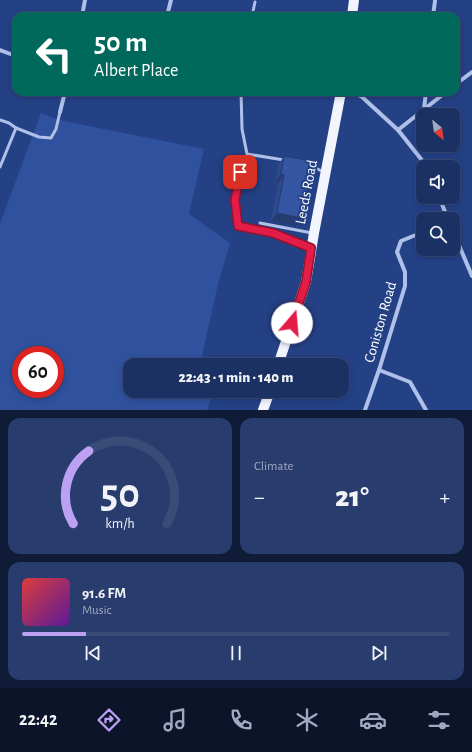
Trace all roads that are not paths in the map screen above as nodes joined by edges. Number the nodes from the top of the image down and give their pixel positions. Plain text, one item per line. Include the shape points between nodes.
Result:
1 (85, 0) edge
2 (171, 0) edge
3 (354, 0) edge
4 (435, 0) edge
5 (254, 2) dead end
6 (83, 12) edge
7 (168, 12) edge
8 (253, 12) edge
9 (352, 12) edge
10 (434, 12) edge
11 (0, 50) edge
12 (12, 54) edge
13 (472, 72) edge
14 (460, 81) edge
15 (64, 96) edge
16 (240, 96) edge
17 (339, 96) edge
18 (361, 96) edge
19 (426, 96) edge
20 (441, 96) edge
21 (424, 108) edge
22 (425, 108) edge
23 (60, 112) joint
24 (416, 115) edge
25 (0, 120) edge
26 (16, 128) junction
27 (398, 130) junction
28 (285, 160) edge
29 (422, 160) edge
30 (308, 164) edge
31 (0, 167) edge
32 (240, 172) dead end
33 (325, 173) junction
34 (260, 223) dead end
35 (314, 233) junction
36 (416, 235) edge
37 (311, 248) junction
38 (460, 248) edge
39 (472, 276) edge
40 (280, 358) edge
41 (379, 370) junction
42 (267, 398) edge
43 (263, 410) edge
44 (365, 410) edge
45 (426, 410) edge

1 - 6 street
2 - 7 street
3 - 9 main road
4 - 10 street
5 - 8 lane
11 - 12 street
13 - 14 street
15 - 23 street
16 - 28 lane via 242,130 248,154
17 - 33 main road, Leeds Road
18 - 27 street
19 - 21 street
20 - 22 street
23 - 26 lane via 51,138 39,137
24 - 27 street
25 - 26 lane
26 - 31 lane
27 - 29 street
30 - 33 lane
32 - 37 street via 235,200 238,226 273,233
33 - 35 main road, Leeds Road
34 - 35 lane
35 - 37 main road, Leeds Road
36 - 41 street, Coniston Road via 401,241 397,252 405,272 405,286
37 - 40 main road, Leeds Road via 306,282
38 - 39 street
41 - 44 street, Coniston Road
41 - 45 street via 410,382
42 - 43 main road

